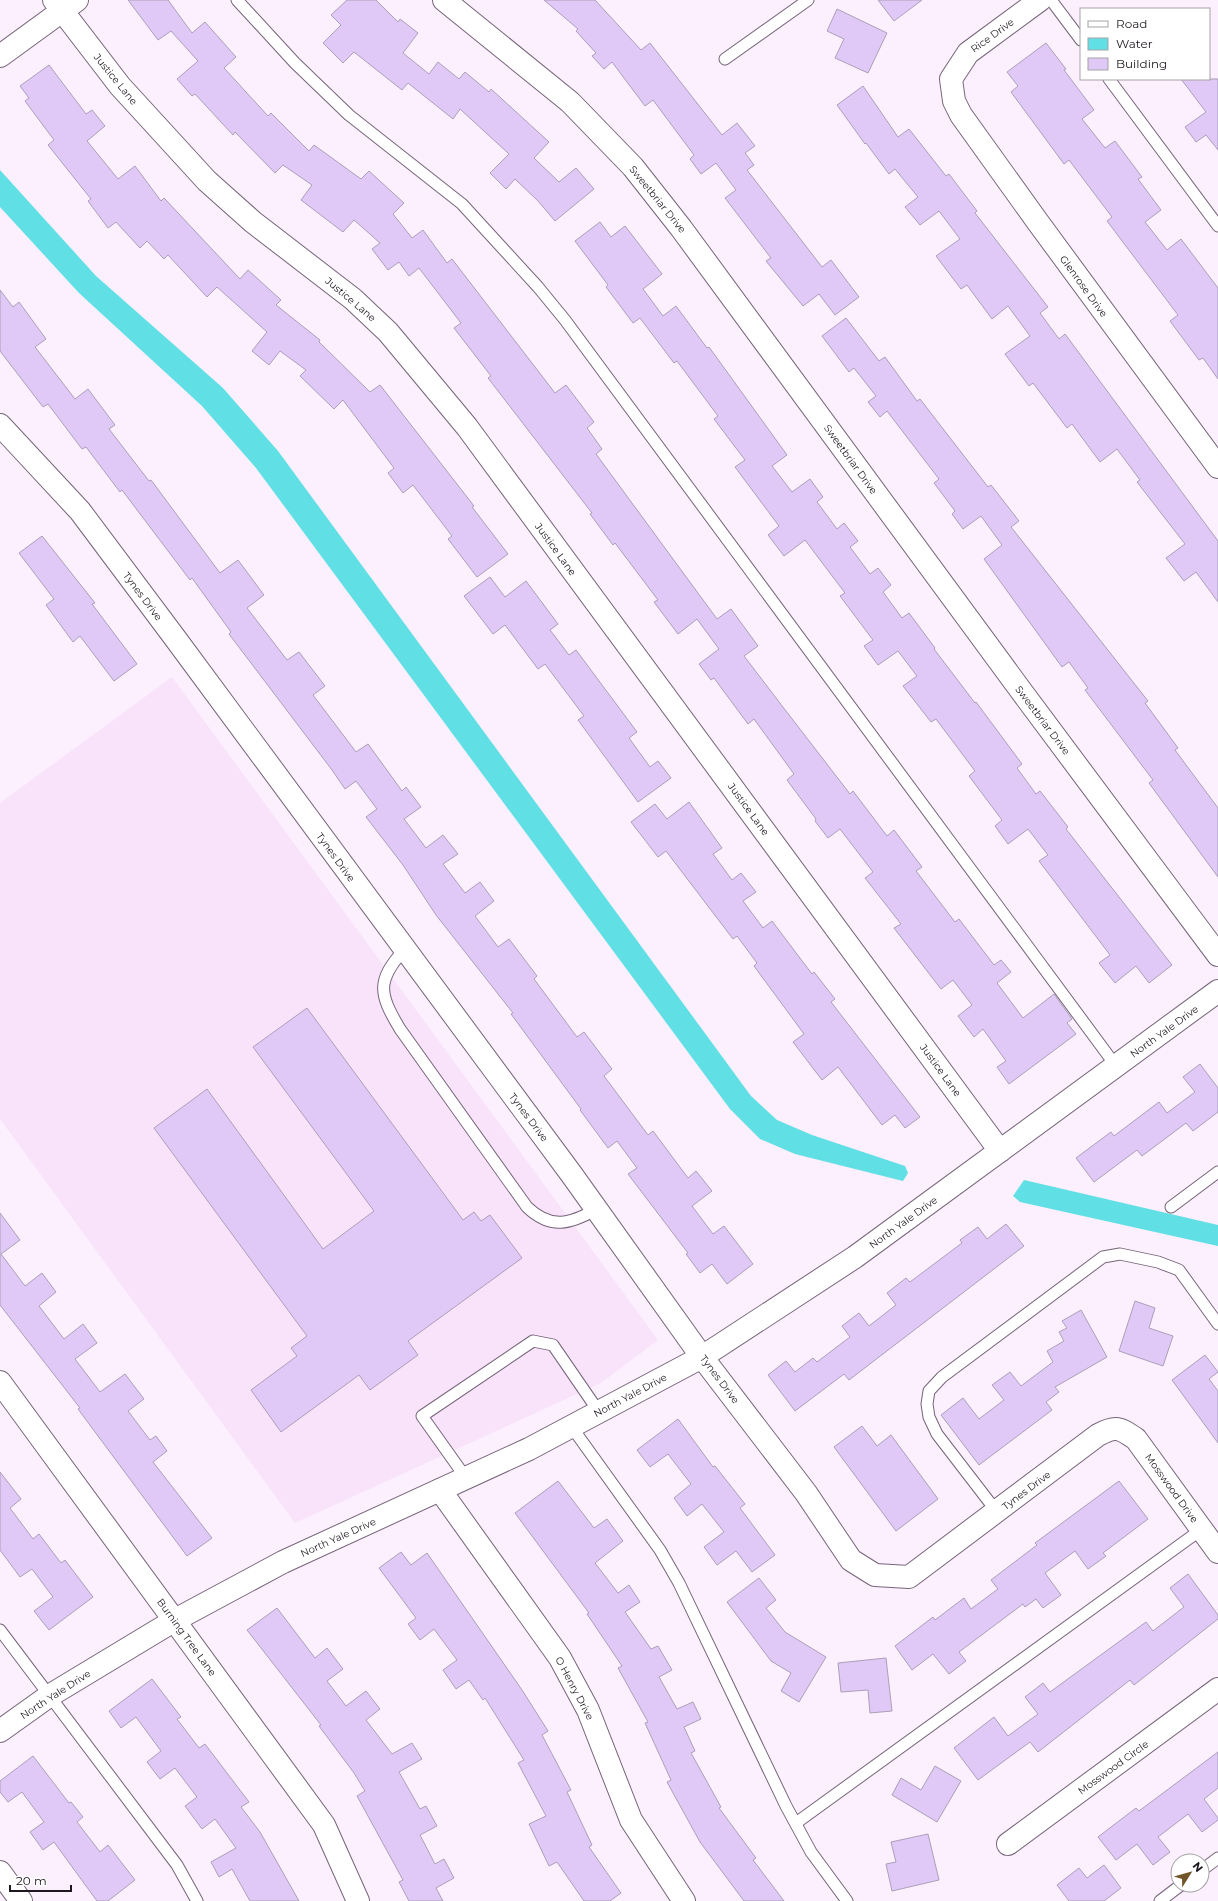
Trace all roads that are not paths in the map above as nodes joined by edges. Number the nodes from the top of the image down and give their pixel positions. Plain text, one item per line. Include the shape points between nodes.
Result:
1 (237, 0) edge
2 (444, 0) edge
3 (808, 0) edge
4 (1040, 0) edge
5 (1051, 0) edge
6 (64, 4) edge
7 (1080, 39) edge
8 (0, 56) edge
9 (725, 59) dead end
10 (1110, 80) edge
11 (954, 101) joint
12 (1218, 226) edge
13 (0, 425) edge
14 (1218, 467) edge
15 (404, 950) junction
16 (1218, 955) edge
17 (1218, 991) edge
18 (1116, 1066) junction
19 (1000, 1151) junction
20 (1218, 1172) edge
21 (1171, 1207) dead end
22 (597, 1208) junction
23 (1218, 1324) edge
24 (702, 1357) junction
25 (0, 1382) edge
26 (599, 1412) junction
27 (571, 1426) junction
28 (1122, 1429) joint
29 (466, 1478) junction
30 (440, 1490) junction
31 (997, 1512) junction
32 (1202, 1529) junction
33 (1218, 1552) edge
34 (174, 1620) junction
35 (0, 1630) edge
36 (1218, 1689) edge
37 (49, 1696) junction
38 (0, 1731) edge
39 (796, 1823) junction
40 (1008, 1844) dead end
41 (0, 1872) edge
42 (1170, 1893) edge
43 (21, 1901) edge
44 (197, 1901) edge
45 (358, 1901) edge
46 (684, 1901) edge
47 (847, 1901) edge
48 (1160, 1901) edge

1 - 18 lane via 305,73 349,115 462,204 538,287 833,680
2 - 16 street, Sweetbriar Drive via 570,102 633,167 682,228
3 - 9 lane
4 - 11 street, Rice Drive via 968,53 951,79
5 - 7 lane
6 - 8 street
6 - 19 street, Justice Lane via 120,86 207,181 253,222 353,299 388,332 467,427
10 - 12 lane
11 - 14 street, Glenrose Drive via 961,115 1037,221
13 - 15 street, Tynes Drive via 80,512
15 - 22 street, Tynes Drive
15 - 22 lane via 385,974 383,991 388,1009 527,1207 538,1217 554,1223 578,1219
17 - 18 street, North Yale Drive
18 - 19 street, North Yale Drive
19 - 24 street, North Yale Drive via 855,1257
20 - 21 lane
22 - 24 street, Tynes Drive
23 - 31 lane via 1179,1270 1158,1262 1120,1254 1104,1257 942,1377 929,1391 929,1417 937,1434
24 - 26 street, North Yale Drive
24 - 31 street, Tynes Drive via 806,1493 851,1560 875,1575 909,1577
25 - 34 street, Burning Tree Lane
26 - 27 street, North Yale Drive
26 - 29 lane via 553,1345 534,1341 422,1416
27 - 29 street, North Yale Drive
27 - 39 lane via 660,1550 679,1583
28 - 31 street, Tynes Drive via 1110,1428 1098,1435
28 - 32 street, Mosswood Drive via 1136,1439
29 - 30 street, North Yale Drive
30 - 34 street, North Yale Drive via 283,1562
30 - 46 street, O Henry Drive via 560,1658 588,1710 631,1820
32 - 33 street, Mosswood Drive
32 - 39 lane
34 - 37 street, North Yale Drive
34 - 45 street, Burning Tree Lane via 324,1825
35 - 37 lane
36 - 40 street, Mosswood Circle
37 - 38 street, North Yale Drive
37 - 44 lane via 177,1865
39 - 47 lane via 811,1852
41 - 43 street
42 - 48 lane

